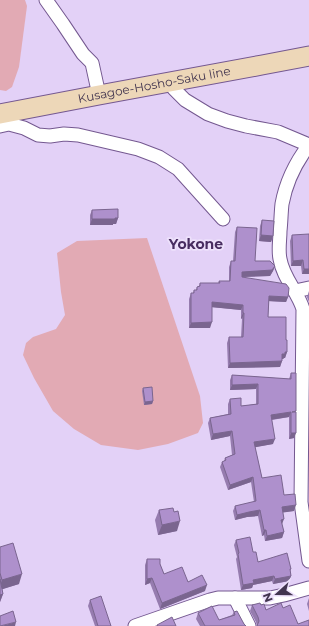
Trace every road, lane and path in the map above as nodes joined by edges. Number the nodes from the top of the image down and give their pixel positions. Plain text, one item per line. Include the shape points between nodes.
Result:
1 (46, 0) edge
2 (309, 56) edge
3 (171, 82) junction
4 (99, 95) junction
5 (0, 114) edge
6 (0, 126) edge
7 (309, 145) edge
8 (223, 218) dead end
9 (309, 288) edge
10 (295, 291) junction
11 (309, 561) edge
12 (309, 588) edge
13 (235, 598) junction
14 (135, 626) edge
15 (249, 626) edge

1 - 4 street via 92,63
2 - 3 main road, Kusagoe-Hosho-Saku line
3 - 4 main road, Kusagoe-Hosho-Saku line
3 - 7 street via 185,100 208,114 240,125 278,132
4 - 5 main road, Kusagoe-Hosho-Saku line
6 - 8 street via 9,124 38,135 78,135 159,156 178,169
7 - 10 street via 287,185 282,205 280,260
9 - 10 street
10 - 11 street via 303,309 301,502
12 - 13 street via 270,598
13 - 14 street via 210,600
13 - 15 street

